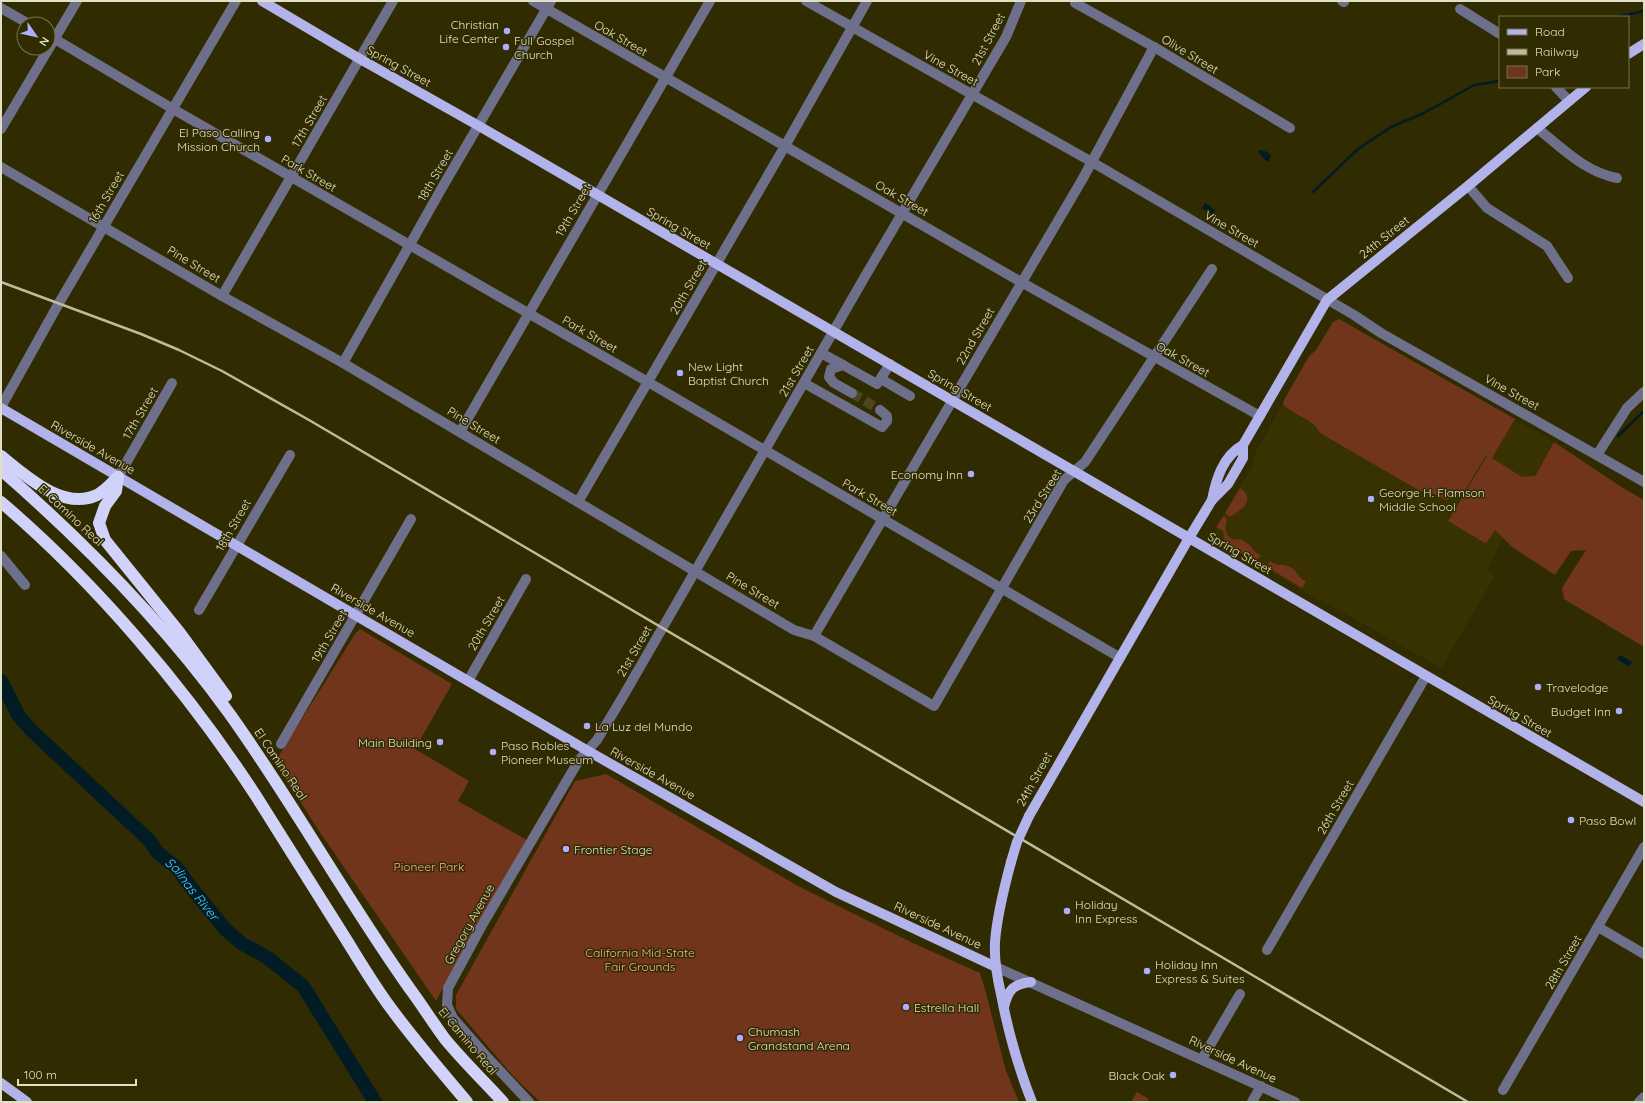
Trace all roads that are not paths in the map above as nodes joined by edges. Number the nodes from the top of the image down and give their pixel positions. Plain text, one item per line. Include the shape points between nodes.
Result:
1 (76, 1) edge
2 (236, 1) edge
3 (262, 1) edge
4 (393, 1) edge
5 (533, 1) edge
6 (710, 1) edge
7 (806, 1) edge
8 (867, 1) edge
9 (1021, 1) edge
10 (1076, 4) dead end
11 (548, 5) edge
12 (1, 8) edge
13 (1460, 9) dead end
14 (16, 17) edge
15 (852, 28) junction
16 (56, 29) edge
17 (1499, 33) edge
18 (56, 39) edge
19 (1644, 44) edge
20 (1154, 47) junction
21 (1629, 53) edge
22 (40, 56) edge
23 (360, 59) junction
24 (665, 78) junction
25 (1557, 88) edge
26 (1585, 88) edge
27 (972, 95) junction
28 (1568, 100) junction
29 (174, 109) junction
30 (479, 126) junction
31 (1290, 128) dead end
32 (1537, 128) junction
33 (1, 129) edge
34 (785, 146) junction
35 (1092, 162) junction
36 (1, 167) edge
37 (292, 177) junction
38 (1617, 178) dead end
39 (1468, 186) junction
40 (596, 195) junction
41 (903, 213) junction
42 (104, 226) junction
43 (410, 246) junction
44 (716, 264) junction
45 (1212, 270) dead end
46 (1568, 278) dead end
47 (1021, 282) junction
48 (222, 296) junction
49 (1327, 300) junction
50 (528, 314) junction
51 (834, 332) junction
52 (822, 353) junction
53 (1154, 358) junction
54 (343, 363) junction
55 (890, 364) junction
56 (843, 365) junction
57 (881, 379) junction
58 (648, 382) junction
59 (172, 383) dead end
60 (804, 383) junction
61 (1644, 392) edge
62 (852, 393) tunnel mouth
63 (910, 396) dead end
64 (952, 401) junction
65 (1, 408) edge
66 (880, 410) dead end
67 (1260, 416) junction
68 (460, 432) junction
69 (765, 452) junction
70 (290, 455) dead end
71 (1597, 455) junction
72 (1, 456) edge
73 (1, 470) edge
74 (1074, 471) junction
75 (118, 477) junction
76 (1644, 482) edge
77 (1, 502) edge
78 (578, 502) junction
79 (411, 519) dead end
80 (883, 519) junction
81 (1189, 538) junction
82 (237, 545) junction
83 (1, 556) edge
84 (696, 571) junction
85 (526, 579) dead end
86 (25, 585) dead end
87 (1003, 588) junction
88 (199, 610) dead end
89 (356, 614) junction
90 (814, 636) junction
91 (1119, 657) junction
92 (1426, 676) junction
93 (468, 681) junction
94 (934, 706) joint
95 (281, 744) dead end
96 (588, 751) junction
97 (1644, 802) edge
98 (296, 812) junction
99 (1644, 846) edge
100 (1598, 928) junction
101 (1267, 950) dead end
102 (1644, 954) edge
103 (996, 967) junction
104 (1031, 982) junction
105 (1240, 994) dead end
106 (1003, 1009) junction
107 (1202, 1059) junction
108 (1, 1083) edge
109 (1261, 1086) junction
110 (1503, 1090) dead end
111 (1644, 1097) edge
112 (27, 1102) edge
113 (467, 1102) edge
114 (503, 1102) edge
115 (529, 1102) edge
116 (1032, 1102) edge
117 (1252, 1102) edge
118 (1295, 1102) edge
119 (1639, 1102) edge

1 - 16 street
2 - 29 street, 16th Street
3 - 23 main road, Spring Street
4 - 23 street, 17th Street
5 - 11 street, Oak Street
6 - 24 street, 19th Street
7 - 15 street, Vine Street
8 - 15 street, 20th Street
9 - 27 street, 21st Street via 1006,37
10 - 20 street, Olive Street
11 - 24 street, Oak Street
11 - 30 street, 18th Street
12 - 14 street
13 - 17 street
15 - 27 street, Vine Street
15 - 34 street, 20th Street
18 - 29 street, Park Street
19 - 21 main road
20 - 31 street, Olive Street
20 - 35 street, 22nd Street
22 - 33 street
23 - 30 main road, Spring Street
23 - 37 street, 17th Street
24 - 34 street, Oak Street
24 - 40 street, 19th Street
25 - 28 street
26 - 28 main road, 24th Street
27 - 35 street, Vine Street
27 - 41 street, 21st Street
28 - 32 main road, 24th Street
29 - 37 street, Park Street
29 - 42 street, 16th Street
30 - 40 main road, Spring Street
30 - 43 street, 18th Street
32 - 38 street via 1583,165
32 - 39 main road, 24th Street
34 - 41 street, Oak Street
34 - 44 street, 20th Street
35 - 47 street, 22nd Street
35 - 49 street, Vine Street
36 - 42 street, Pine Street
37 - 43 street, Park Street
37 - 48 street, 17th Street
39 - 46 street via 1487,208 1547,246
39 - 49 main road, 24th Street
40 - 44 main road, Spring Street
40 - 50 street, 19th Street
41 - 47 street, Oak Street
41 - 51 street, 21st Street
42 - 48 street, Pine Street
42 - 65 street, 16th Street
43 - 50 street, Park Street
43 - 54 street, 18th Street
44 - 51 main road, Spring Street
44 - 58 street, 20th Street
45 - 53 street, 23rd Street
47 - 53 street, Oak Street
47 - 64 street, 22nd Street
48 - 54 street, Pine Street
49 - 67 main road, 24th Street
49 - 71 street, Vine Street
50 - 58 street, Park Street
50 - 68 street, 19th Street
51 - 52 street, 21st Street
51 - 55 main road, Spring Street
52 - 56 street
52 - 60 street, 21st Street
53 - 67 street, Oak Street
53 - 74 street, 23rd Street via 1085,462
54 - 68 street, Pine Street
55 - 57 street
55 - 64 main road, Spring Street
56 - 57 street via 877,384
56 - 62 street via 831,369 830,377
57 - 63 street
58 - 69 street, Park Street
58 - 78 street, 20th Street
59 - 75 street, 17th Street
60 - 66 street via 882,428 887,416
60 - 69 street, 21st Street
61 - 71 street via 1627,408
64 - 74 main road, Spring Street
64 - 80 street, 22nd Street
65 - 75 main road, Riverside Avenue
67 - 81 main road, 24th Street via 1242,445 1233,450 1217,477 1212,500
68 - 78 street, Pine Street
69 - 80 street, Park Street
69 - 84 street, 21st Street
70 - 82 street, 18th Street
71 - 76 street, Vine Street
72 - 75 highway via 51,492 71,499 81,500 98,494
73 - 98 highway, El Camino Real via 78,540 162,629 228,712
74 - 81 main road, Spring Street
74 - 87 street, 23rd Street via 1064,480
75 - 82 main road, Riverside Avenue
75 - 98 highway via 116,491 105,506 99,523 105,540 180,633 237,712 294,797
77 - 113 highway via 104,602 197,713 256,795 390,1007
78 - 84 street, Pine Street
79 - 89 street, 19th Street
80 - 87 street, Park Street
80 - 90 street, 22nd Street
81 - 91 main road, 24th Street
81 - 92 main road, Spring Street
82 - 88 street, 18th Street
82 - 89 main road, Riverside Avenue
83 - 86 street
84 - 90 street, Pine Street via 794,630
84 - 96 street, 21st Street via 597,740
85 - 93 street, 20th Street
87 - 91 street, Park Street
87 - 94 street, 23rd Street
89 - 93 main road, Riverside Avenue
89 - 95 street, 19th Street
90 - 94 street, Pine Street
91 - 103 main road, 24th Street, bridge via 1029,816 1017,842 997,921
92 - 97 main road, Spring Street
92 - 101 street, 26th Street
93 - 96 main road, Riverside Avenue
96 - 103 main road, Riverside Avenue via 836,892
96 - 115 street, Gregory Avenue via 579,760 448,988 447,1006 453,1018
98 - 114 highway, El Camino Real via 375,940 446,1039
99 - 100 street, 28th Street
100 - 102 street
100 - 110 street, 28th Street
103 - 104 street, Riverside Avenue
103 - 106 main road, 24th Street
104 - 106 main road via 1019,984 1012,989 1006,997
104 - 107 street, Riverside Avenue
105 - 107 street
106 - 116 main road, 24th Street via 1008,1032
107 - 109 street, Riverside Avenue
108 - 112 main road
109 - 117 street
109 - 118 street, Riverside Avenue
111 - 119 street

